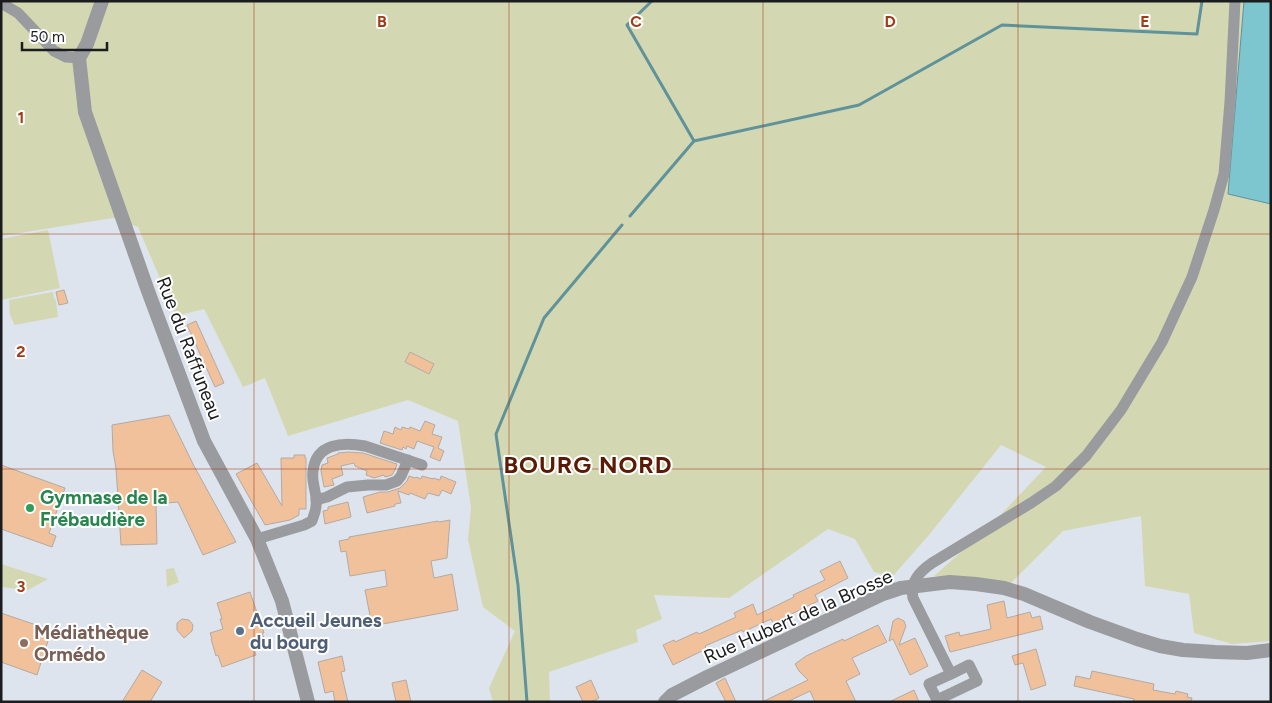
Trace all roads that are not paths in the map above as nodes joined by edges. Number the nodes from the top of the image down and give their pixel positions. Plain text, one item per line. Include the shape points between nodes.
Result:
1 (102, 1) edge
2 (1235, 1) edge
3 (1, 3) edge
4 (79, 58) junction
5 (408, 460) junction
6 (422, 465) dead end
7 (316, 500) junction
8 (257, 539) junction
9 (913, 586) junction
10 (1271, 650) edge
11 (951, 674) dead end
12 (308, 702) edge
13 (664, 702) edge

1 - 4 street
2 - 9 street via 1224,174 1192,277 1162,342 1121,410 1086,456 1056,486 932,563 920,572
3 - 4 street via 18,13 54,51 66,57
4 - 8 street, Rue du Raffuneau via 85,112 163,333 204,441
5 - 6 street
5 - 7 street via 397,481 386,485 347,487
5 - 7 street via 356,444 327,448 315,462 312,472
7 - 8 street via 312,521
8 - 12 street, Rue du Raffuneau via 285,607
9 - 10 street, Rue Hubert de la Brosse via 950,582 1004,588 1160,646 1183,650
9 - 11 street via 913,598
9 - 13 street, Rue Hubert de la Brosse via 883,594 707,677

